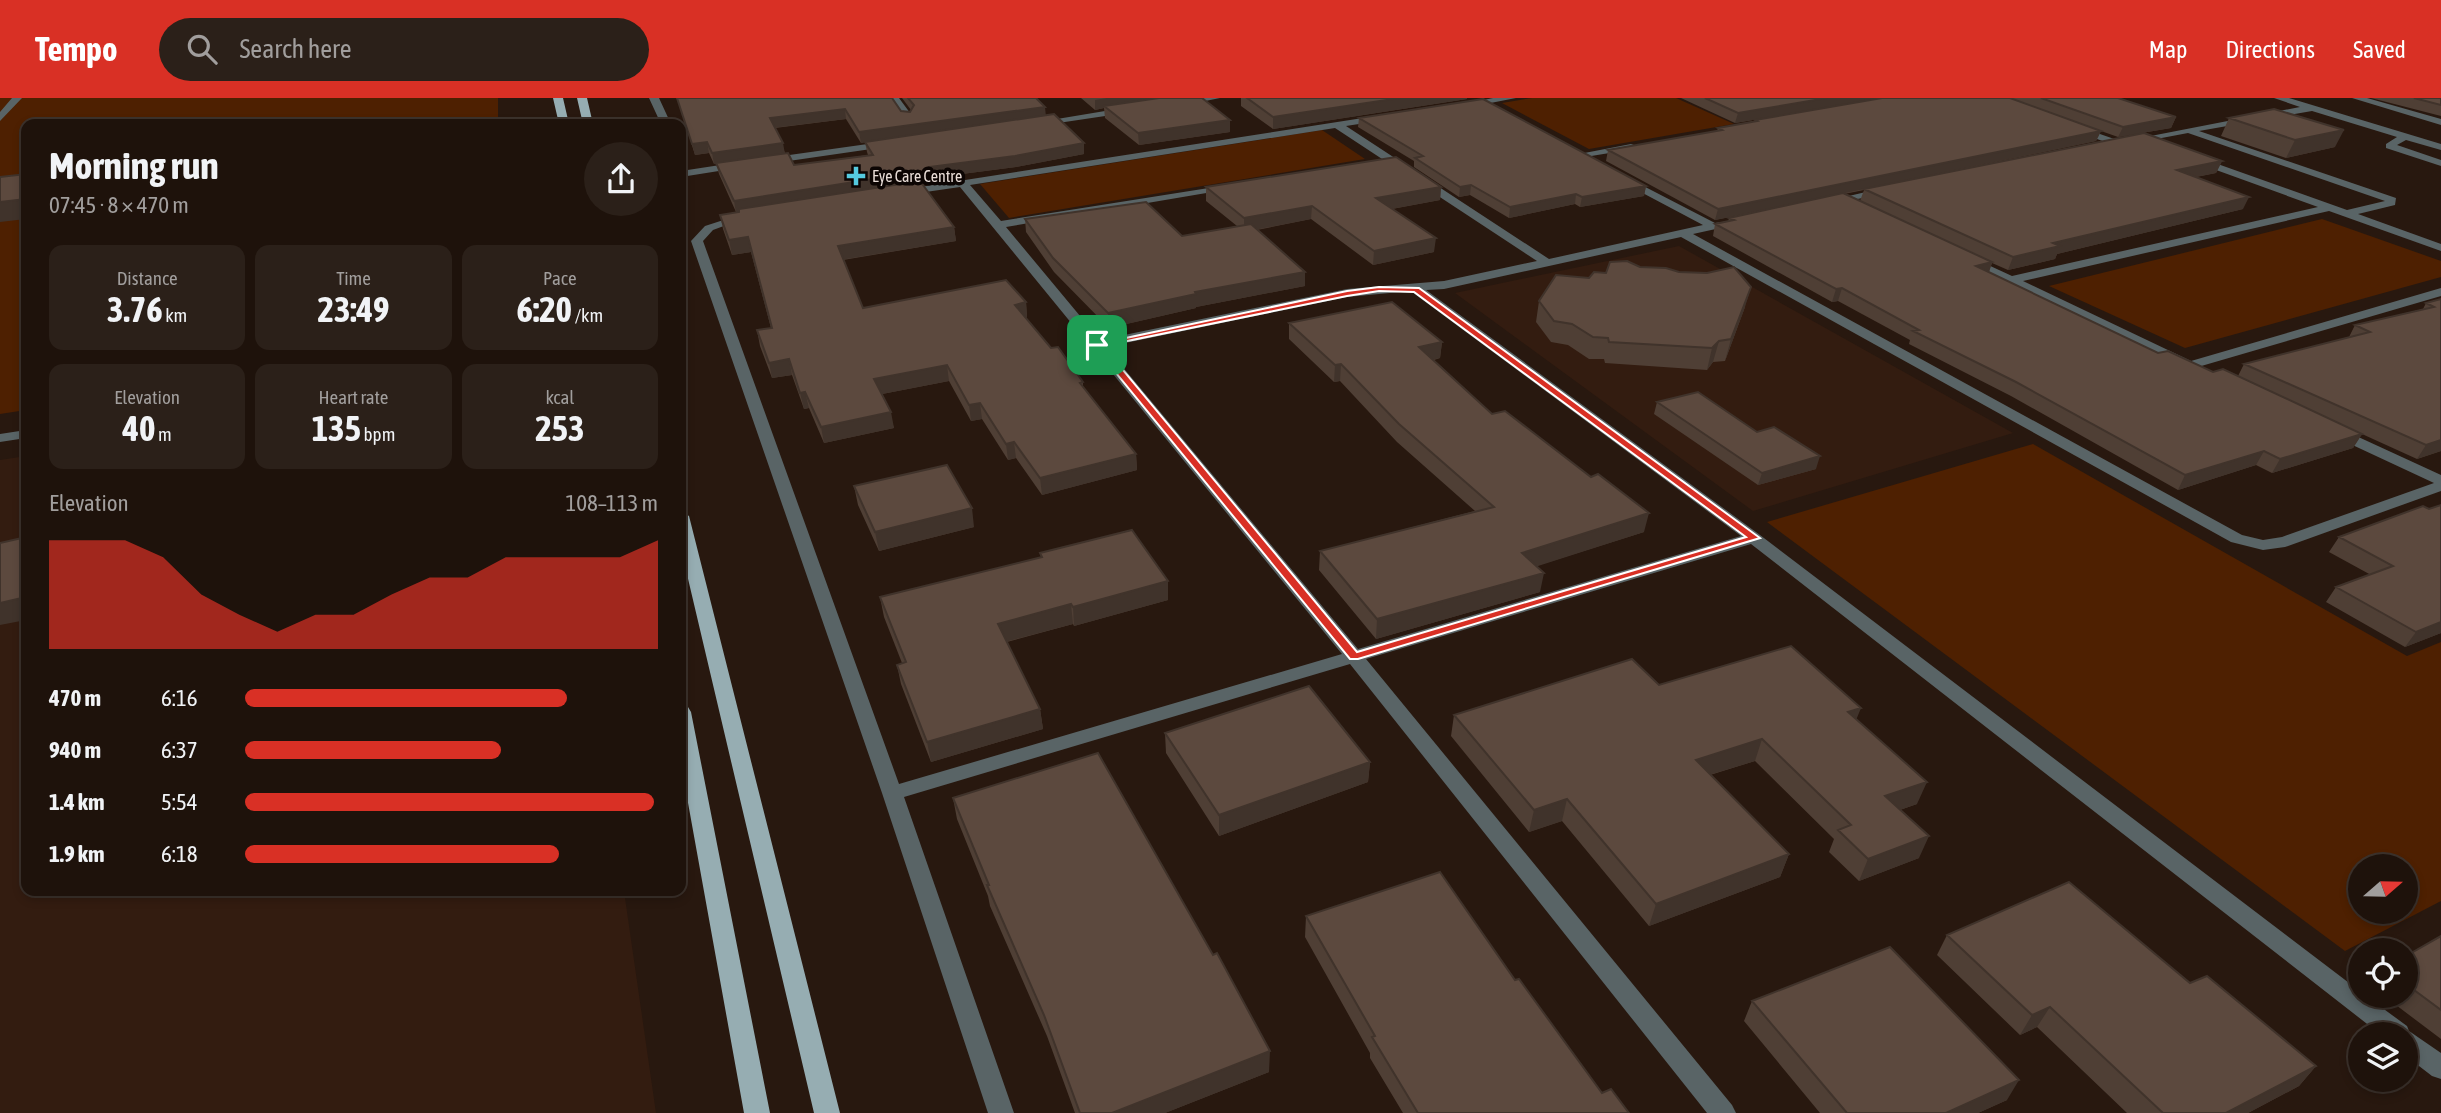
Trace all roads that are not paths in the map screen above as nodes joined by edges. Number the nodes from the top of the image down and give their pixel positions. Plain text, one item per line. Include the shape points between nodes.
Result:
1 (17, 98) edge
2 (558, 98) edge
3 (582, 98) edge
4 (654, 98) edge
5 (894, 98) edge
6 (1215, 98) edge
7 (1511, 98) edge
8 (2279, 98) edge
9 (2357, 98) edge
10 (1483, 102) junction
11 (1175, 104) edge
12 (1456, 106) edge
13 (2312, 108) junction
14 (1495, 109) edge
15 (1134, 110) edge
16 (908, 117) edge
17 (1390, 117) edge
18 (0, 118) edge
19 (563, 119) edge
20 (587, 119) edge
21 (664, 119) edge
22 (2441, 122) edge
23 (1026, 125) edge
24 (1337, 125) junction
25 (2070, 126) edge
26 (2188, 131) junction
27 (2405, 136) junction
28 (2141, 139) junction
29 (904, 142) edge
30 (2117, 143) junction
31 (1647, 144) edge
32 (2441, 147) edge
33 (2166, 148) edge
34 (1567, 149) edge
35 (2091, 149) edge
36 (1579, 155) junction
37 (2191, 158) edge
38 (1389, 159) junction
39 (1375, 161) edge
40 (1591, 162) edge
41 (2441, 163) edge
42 (686, 173) edge
43 (1616, 175) edge
44 (963, 183) junction
45 (1241, 184) edge
46 (1894, 188) edge
47 (898, 193) edge
48 (1841, 199) junction
49 (1816, 205) edge
50 (2328, 208) junction
51 (1865, 211) edge
52 (2346, 214) junction
53 (753, 215) edge
54 (1752, 218) edge
55 (999, 225) junction
56 (1713, 226) junction
57 (1681, 232) junction
58 (2441, 248) edge
59 (1962, 257) edge
60 (1546, 262) junction
61 (2010, 280) junction
62 (1416, 289) junction
63 (2441, 292) edge
64 (1097, 345) junction
65 (2191, 365) junction
66 (2216, 376) edge
67 (2329, 429) edge
68 (21, 435) edge
69 (1, 441) edge
70 (2441, 484) edge
71 (686, 536) edge
72 (1754, 538) junction
73 (1354, 656) junction
74 (686, 738) edge
75 (892, 793) junction
76 (2382, 1022) edge
77 (2418, 1050) edge
78 (2441, 1068) edge
79 (757, 1113) edge
80 (827, 1113) edge
81 (1001, 1113) edge
82 (1723, 1113) edge

1 - 18 street
2 - 19 main road
3 - 20 main road
4 - 21 street
5 - 16 street
6 - 11 street
7 - 10 street
8 - 13 street
9 - 22 street
10 - 12 street
10 - 14 street
13 - 26 street
13 - 27 street
15 - 23 street
17 - 24 street
24 - 38 street
24 - 44 street
25 - 30 street
26 - 28 street
26 - 52 street via 2392,200
27 - 32 street
27 - 41 street via 2389,146
28 - 30 street
28 - 33 street
29 - 42 street
30 - 35 street
31 - 36 street
34 - 36 street
36 - 40 street
37 - 50 street
38 - 39 street
38 - 60 street
43 - 56 street
44 - 47 street
44 - 55 street
45 - 55 street
46 - 48 street
48 - 49 street
48 - 51 street
50 - 52 street
50 - 61 street
52 - 58 street
53 - 75 street via 709,228 697,241
54 - 56 street
55 - 64 street
56 - 57 street
57 - 60 street
57 - 70 street via 2237,539 2263,545 2285,542
59 - 61 street
60 - 62 street
61 - 65 street
62 - 64 street via 1347,293
62 - 72 street
63 - 65 street
64 - 73 street
65 - 66 street
67 - 70 street
68 - 69 street
71 - 80 main road
72 - 73 street
72 - 76 street
73 - 75 street
73 - 82 street
74 - 79 main road
75 - 81 street
77 - 78 street

